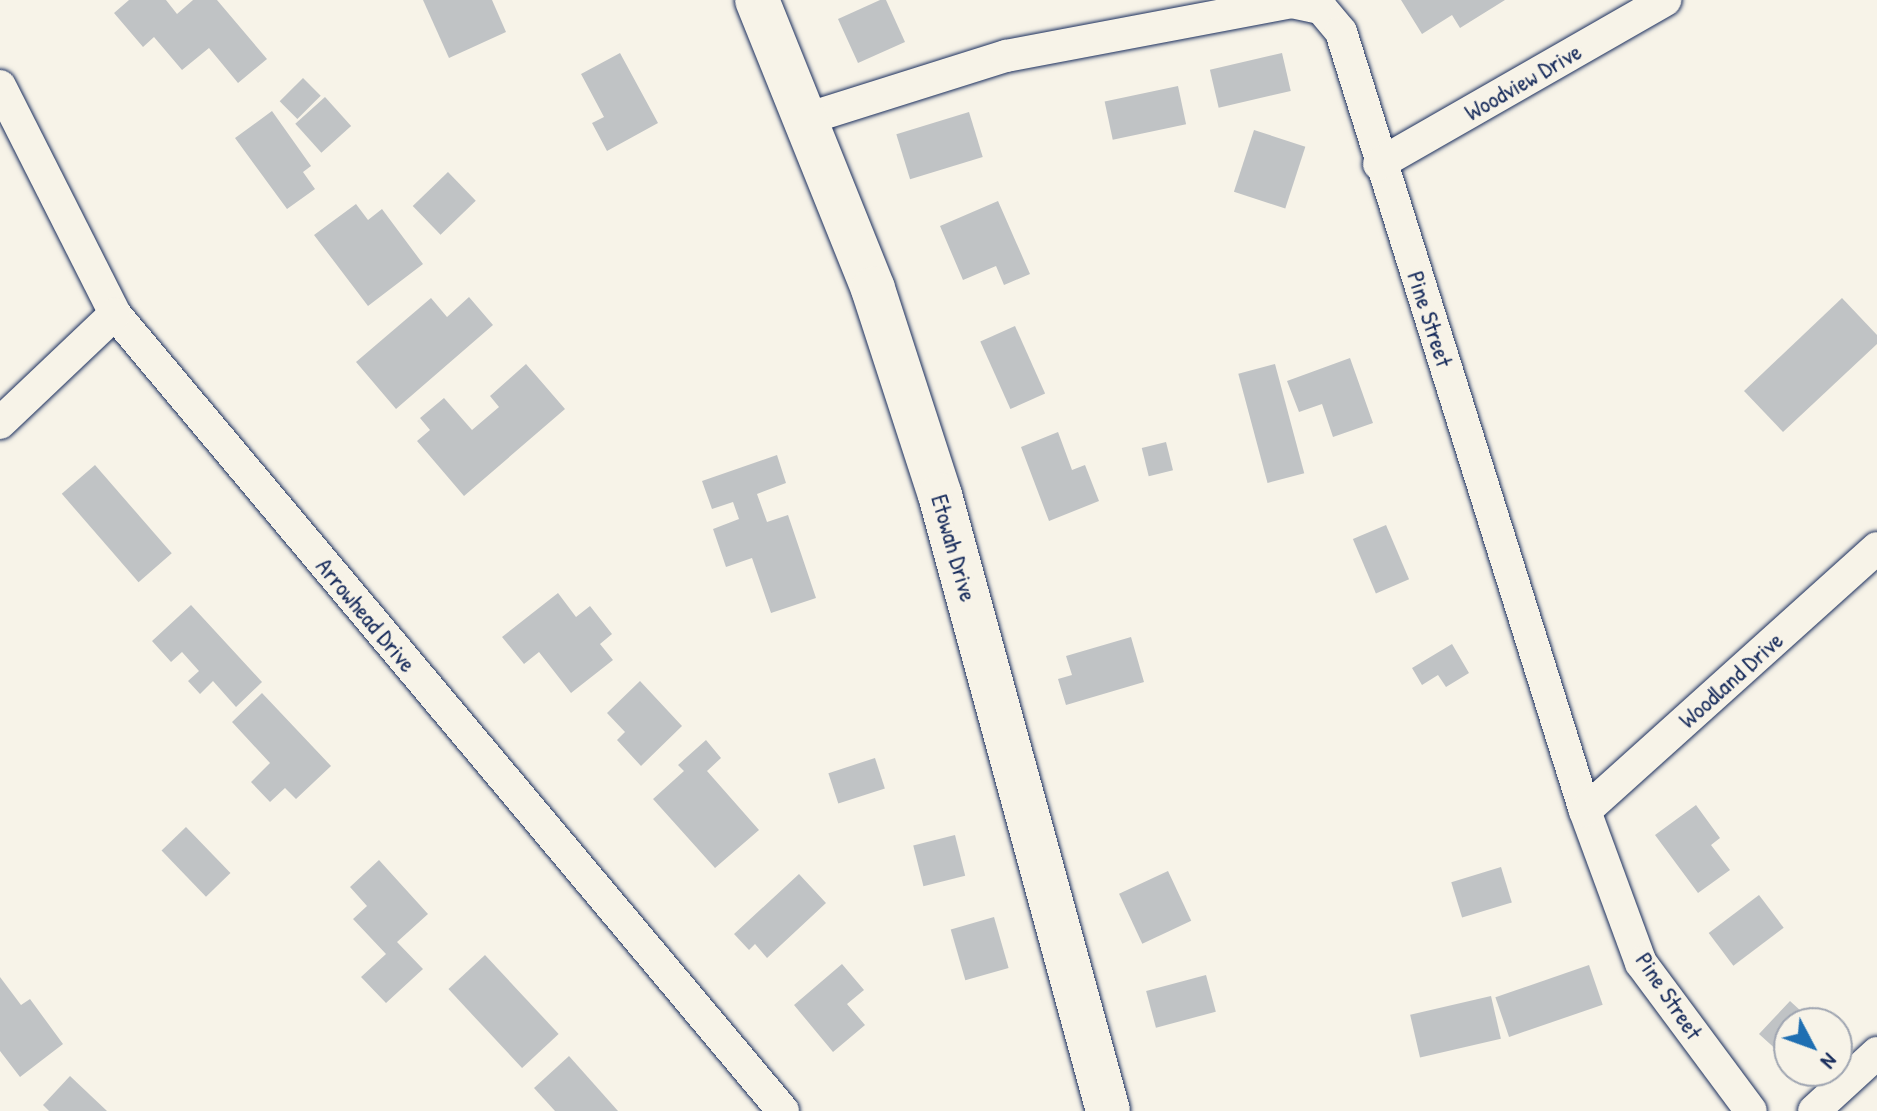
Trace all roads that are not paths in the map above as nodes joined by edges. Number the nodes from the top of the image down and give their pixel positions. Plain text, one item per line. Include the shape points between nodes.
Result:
1 (757, 0) edge
2 (1665, 0) edge
3 (0, 86) edge
4 (806, 119) junction
5 (1379, 164) junction
6 (115, 314) junction
7 (0, 423) edge
8 (1877, 548) edge
9 (1585, 811) junction
10 (1877, 1053) edge
11 (783, 1111) edge
12 (1108, 1111) edge
13 (1751, 1111) edge
14 (1814, 1111) edge

1 - 4 street, Etowah Drive
2 - 5 street, Woodview Drive
3 - 6 street, Arrowhead Drive
4 - 5 street, Pine Street via 1006,56 1292,2 1321,8 1341,32
4 - 12 street, Etowah Drive via 873,289 940,495
5 - 9 street, Pine Street
6 - 7 street
6 - 11 street, Arrowhead Drive
8 - 9 street, Woodland Drive
9 - 13 street, Pine Street via 1641,963
10 - 14 street

